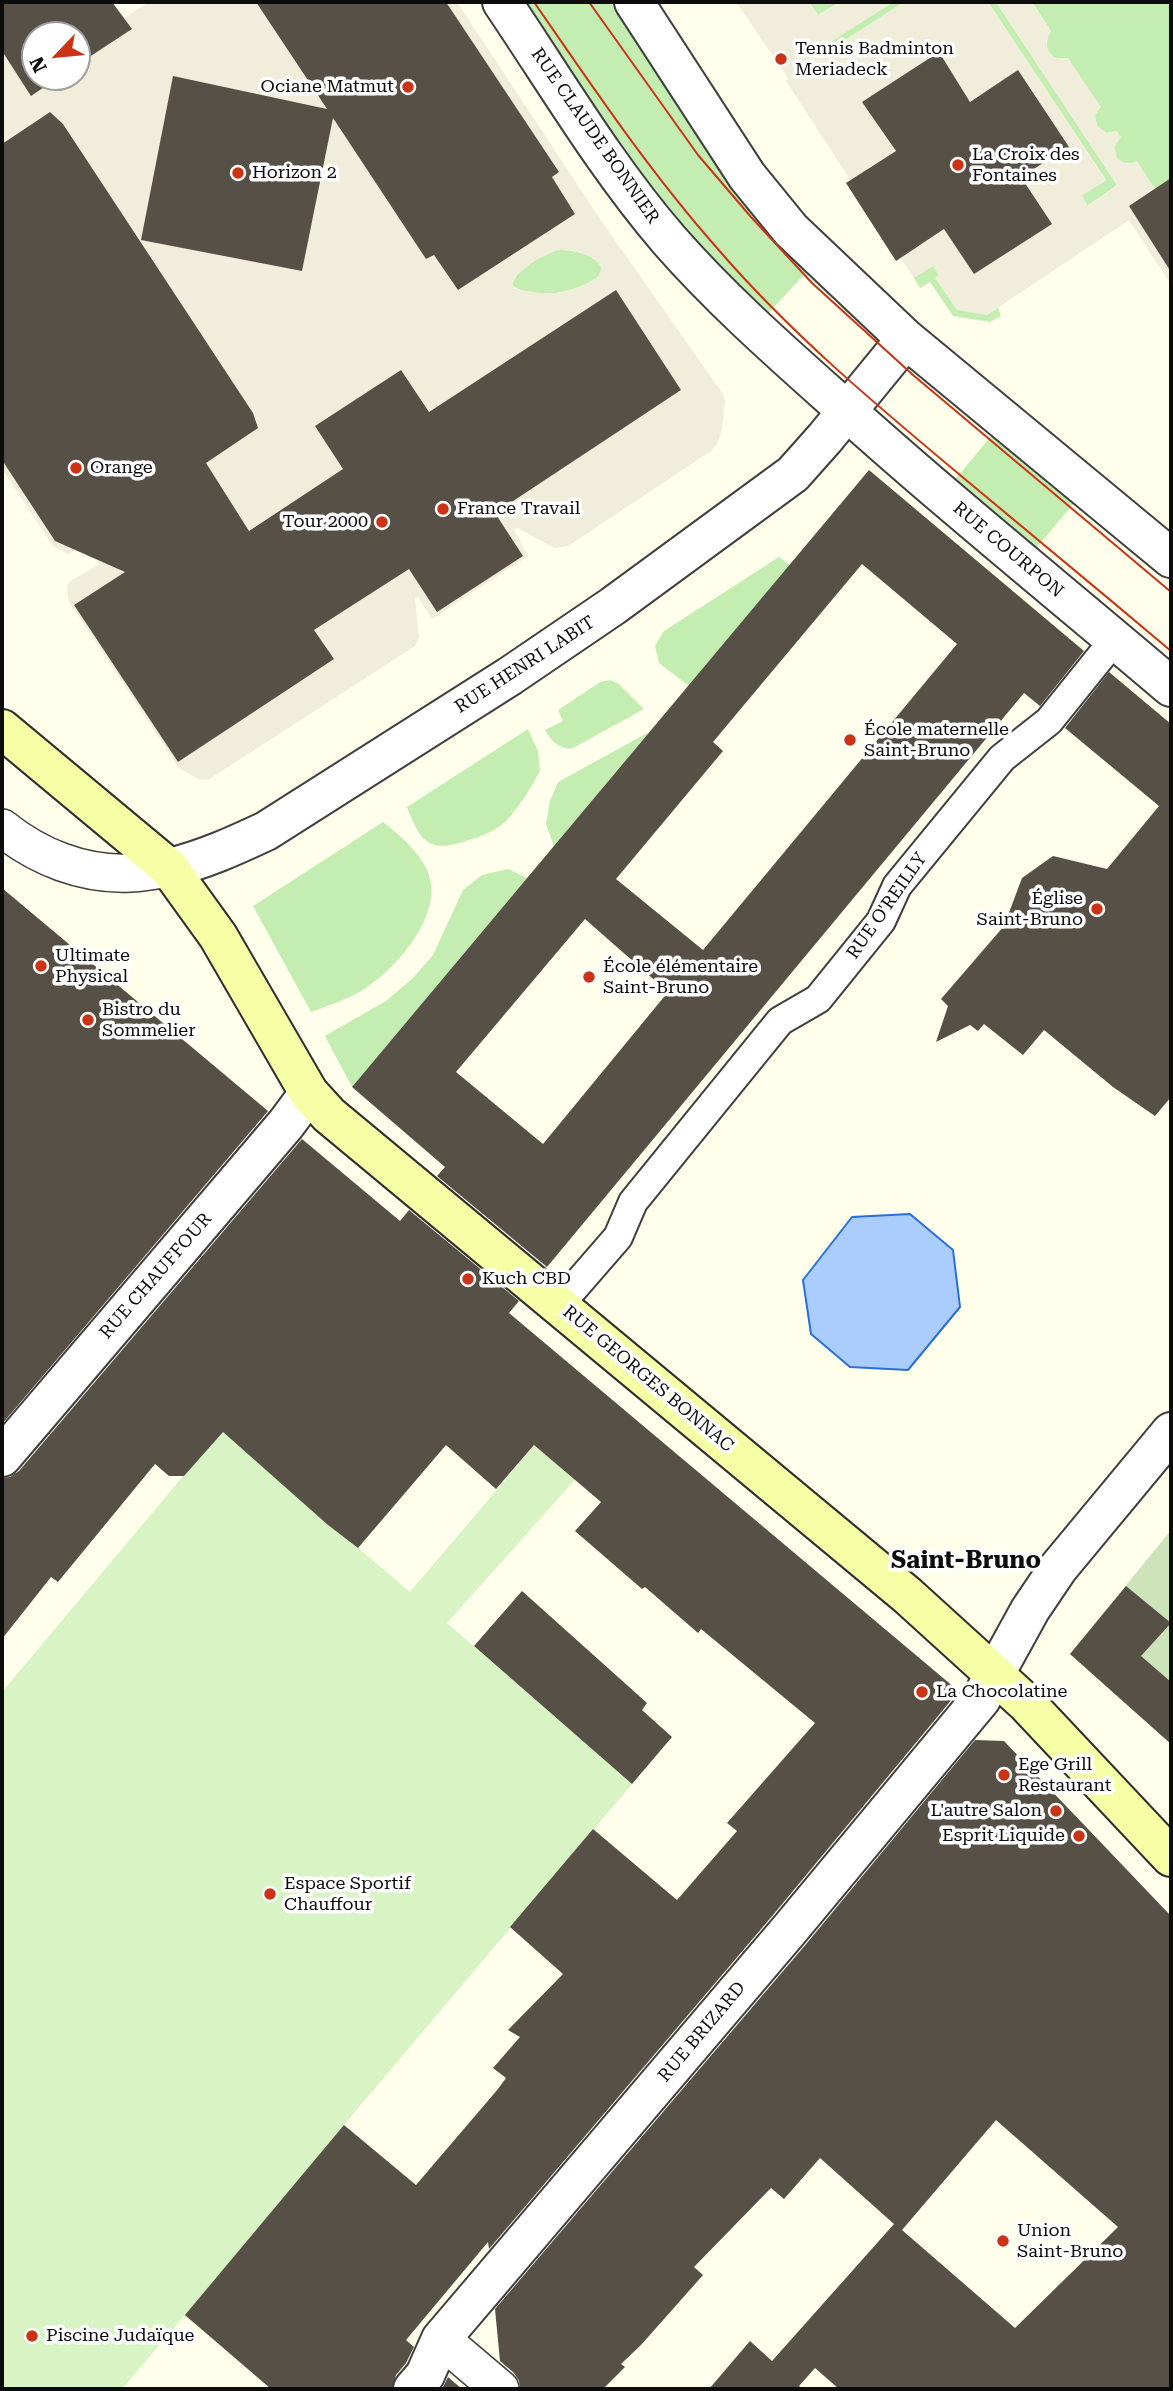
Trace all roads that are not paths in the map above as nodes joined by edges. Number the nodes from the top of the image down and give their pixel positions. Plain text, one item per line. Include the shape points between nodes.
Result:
1 (502, 2) edge
2 (634, 2) edge
3 (906, 339) junction
4 (846, 411) junction
5 (1171, 558) edge
6 (1115, 639) junction
7 (1171, 687) edge
8 (2, 729) edge
9 (2, 828) edge
10 (169, 868) junction
11 (309, 1093) junction
12 (559, 1305) junction
13 (1171, 1432) edge
14 (2, 1457) edge
15 (995, 1676) junction
16 (1171, 1857) edge
17 (441, 2339) junction
18 (413, 2389) edge
19 (500, 2389) edge

1 - 4 street, RUE CLAUDE BONNIER via 614,169 669,240 755,328
2 - 3 street via 747,176 791,230
3 - 4 street, RUE HENRI LABIT
3 - 5 street
4 - 6 street, RUE COURPON
4 - 10 street, RUE HENRI LABIT via 793,474 522,668 266,831 232,848
6 - 7 street, RUE COURPON
6 - 12 street, RUE O'REILLY via 1049,720 1002,758 897,886 881,921 818,999 780,1021 633,1202 618,1237
8 - 10 main road, RUE GEORGES BONNAC
9 - 10 street via 46,858 87,869 130,873
10 - 11 main road, RUE GEORGES BONNAC via 218,936
11 - 12 main road, RUE GEORGES BONNAC via 329,1115
11 - 14 street, RUE CHAUFFOUR
12 - 15 main road, RUE GEORGES BONNAC via 907,1595
13 - 15 street, RUE BRIZARD via 1090,1528 1030,1610
15 - 16 main road, RUE GEORGES BONNAC
15 - 17 street, RUE BRIZARD via 981,1699 790,1929
17 - 18 street, RUE BRIZARD via 425,2375
17 - 19 street

